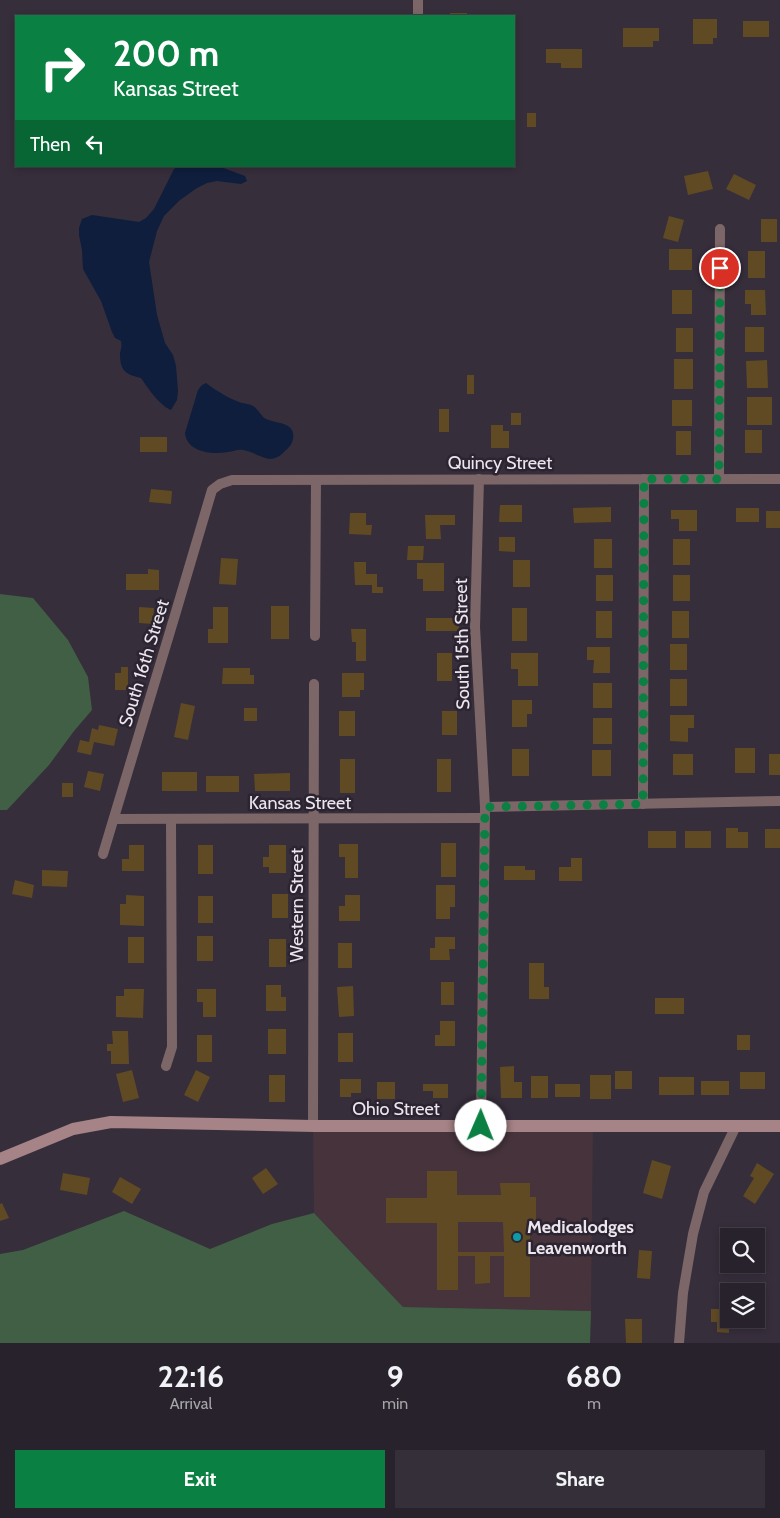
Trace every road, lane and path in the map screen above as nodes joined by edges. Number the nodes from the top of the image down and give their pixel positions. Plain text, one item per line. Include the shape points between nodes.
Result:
1 (418, 0) edge
2 (418, 15) edge
3 (720, 230) dead end
4 (479, 479) junction
5 (644, 479) junction
6 (719, 479) junction
7 (780, 479) edge
8 (316, 480) junction
9 (220, 484) joint
10 (315, 636) dead end
11 (314, 684) dead end
12 (780, 801) edge
13 (643, 804) junction
14 (485, 807) junction
15 (485, 818) junction
16 (114, 819) junction
17 (171, 819) junction
18 (313, 819) junction
19 (103, 854) dead end
20 (166, 1066) dead end
21 (313, 1126) junction
22 (481, 1126) junction
23 (736, 1126) junction
24 (780, 1126) edge
25 (0, 1159) edge
26 (679, 1343) edge

1 - 2 street
3 - 6 street
4 - 5 street, Quincy Street
4 - 8 street, Quincy Street
4 - 14 street, South 15th Street via 475,627
5 - 6 street, Quincy Street
5 - 13 street
6 - 7 street, Quincy Street
8 - 9 street, Quincy Street via 232,480
8 - 10 street
9 - 16 street, South 16th Street via 212,490
11 - 18 street, Western Street
12 - 13 street
13 - 14 street
14 - 15 street, South 15th Street
15 - 18 street, Kansas Street
15 - 22 street
16 - 17 street, Kansas Street
16 - 19 street, South 16th Street
17 - 18 street, Kansas Street
17 - 20 street via 172,1047
18 - 21 street, Western Street
21 - 22 street, Ohio Street
21 - 25 street, Ohio Street via 111,1122 73,1129
22 - 23 street, Ohio Street
23 - 24 street, Ohio Street
23 - 26 street via 704,1192 683,1293

